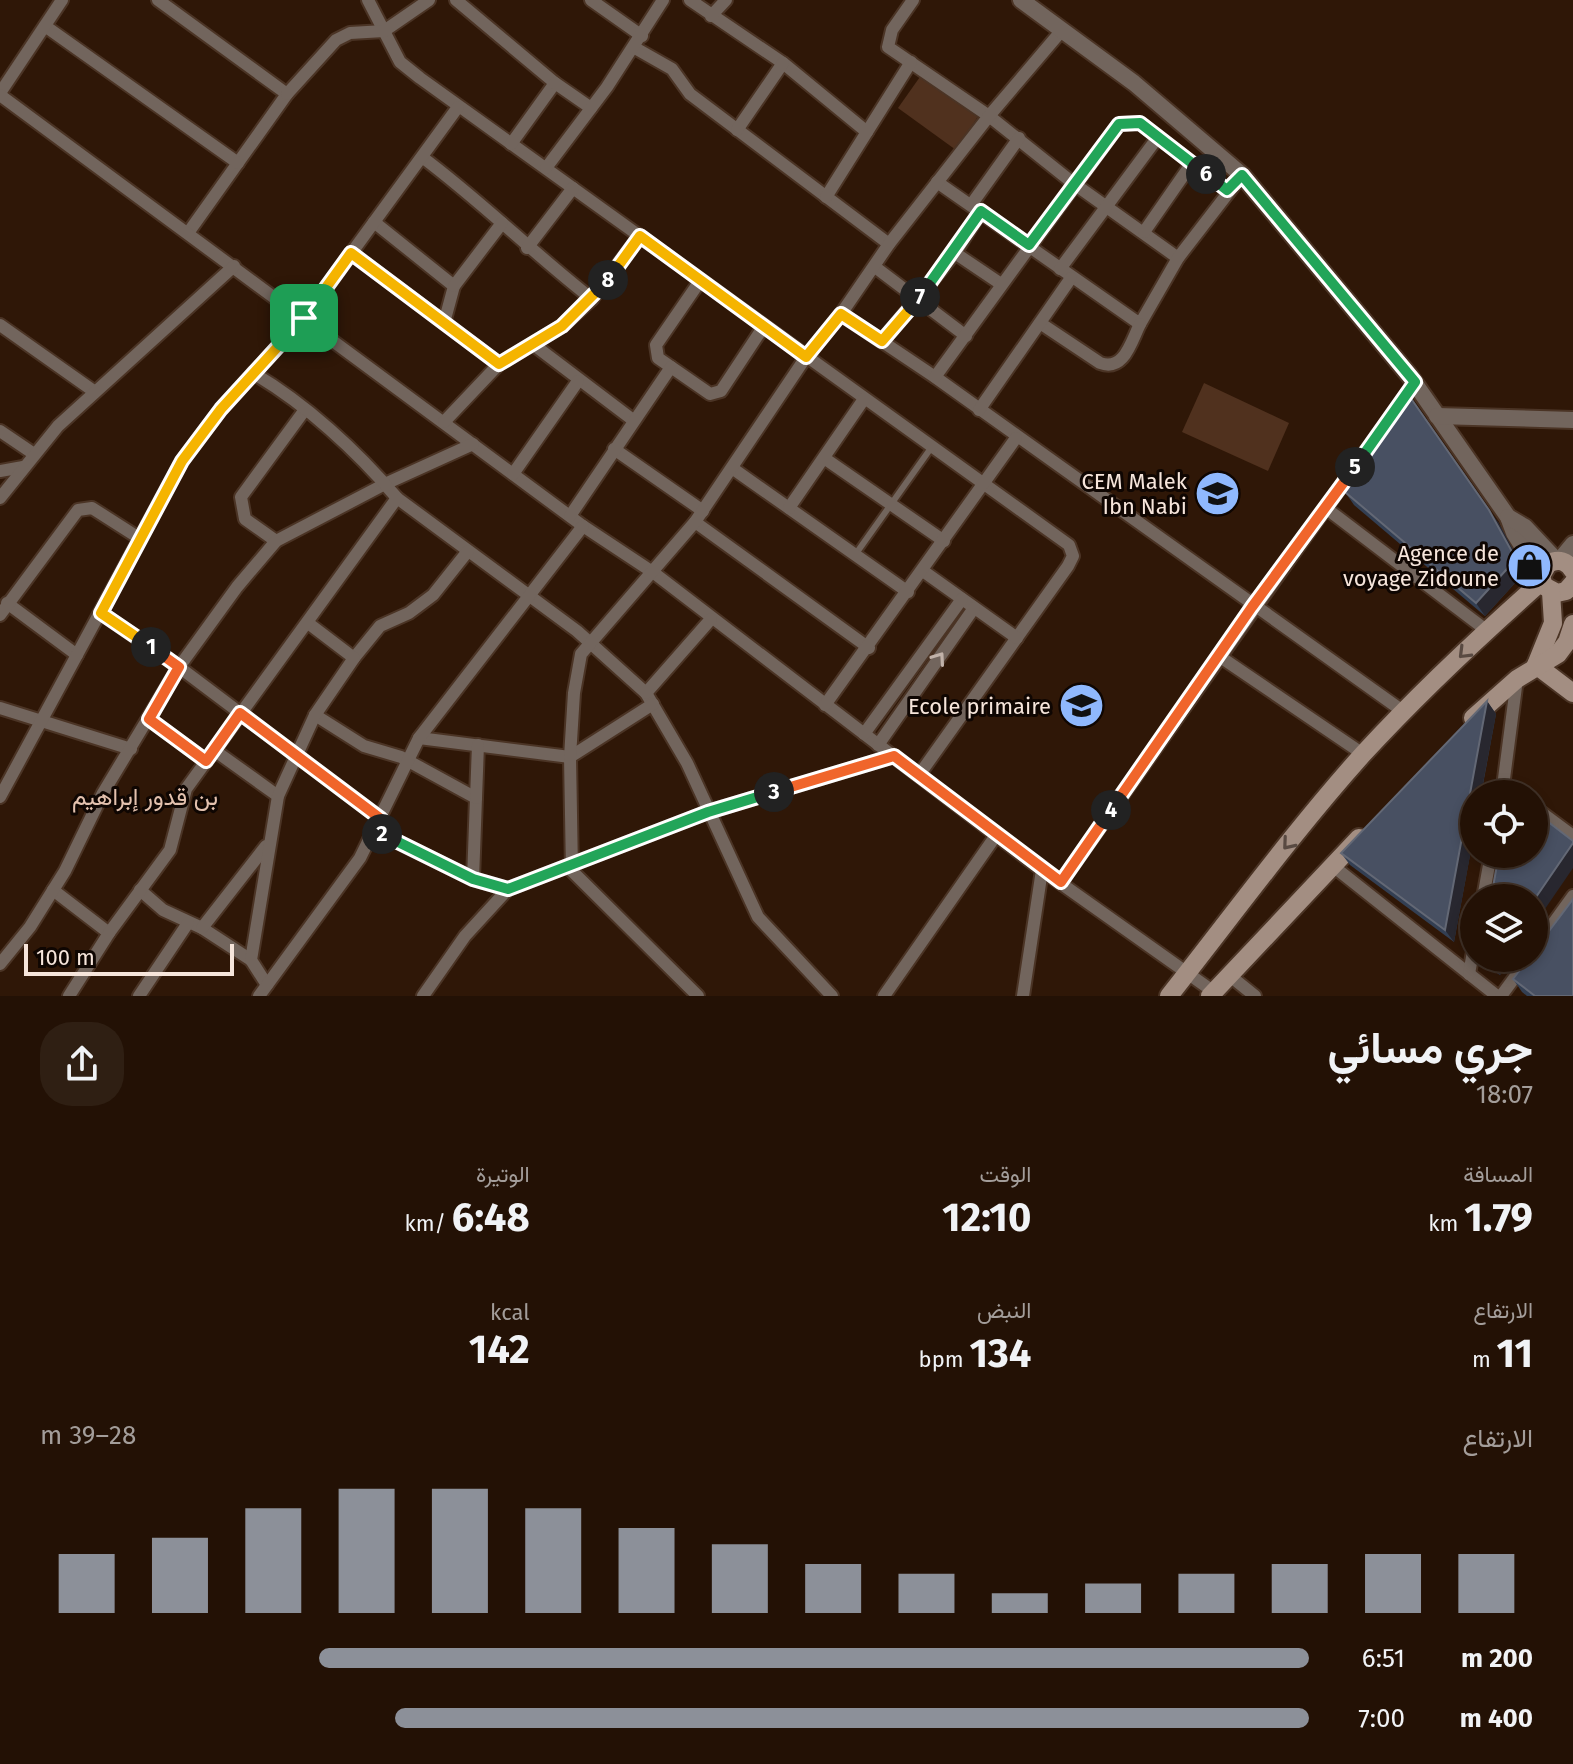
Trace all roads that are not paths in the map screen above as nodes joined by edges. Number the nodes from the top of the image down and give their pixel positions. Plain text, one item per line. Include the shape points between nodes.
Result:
1 (62, 0) edge
2 (158, 0) edge
3 (368, 0) edge
4 (429, 0) edge
5 (456, 0) edge
6 (591, 0) edge
7 (663, 0) edge
8 (690, 0) edge
9 (726, 0) edge
10 (913, 0) edge
11 (1021, 0) edge
12 (711, 16) junction
13 (45, 26) junction
14 (1063, 29) junction
15 (384, 31) junction
16 (638, 42) junction
17 (911, 62) junction
18 (783, 63) junction
19 (555, 83) junction
20 (0, 94) edge
21 (287, 94) junction
22 (458, 107) junction
23 (591, 108) junction
24 (989, 116) junction
25 (737, 130) junction
26 (867, 132) junction
27 (1158, 137) junction
28 (1019, 138) junction
29 (511, 144) junction
30 (422, 157) junction
31 (238, 163) junction
32 (1192, 163) junction
33 (546, 168) junction
34 (1242, 175) junction
35 (937, 182) junction
36 (1073, 183) junction
37 (573, 188) junction
38 (1227, 190) junction
39 (826, 197) junction
40 (1107, 206) junction
41 (976, 208) junction
42 (374, 222) junction
43 (502, 223) junction
44 (1144, 232) junction
45 (188, 233) junction
46 (640, 236) junction
47 (889, 244) junction
48 (1029, 245) junction
49 (527, 248) junction
50 (351, 253) junction
51 (955, 253) junction
52 (1178, 258) junction
53 (234, 266) junction
54 (875, 267) junction
55 (1060, 269) junction
56 (1071, 278) junction
57 (700, 281) junction
58 (1001, 284) junction
59 (454, 286) junction
60 (592, 299) junction
61 (919, 299) junction
62 (841, 314) junction
63 (304, 318) junction
64 (444, 323) junction
65 (1040, 323) junction
66 (1140, 324) junction
67 (0, 325) edge
68 (764, 326) junction
69 (966, 336) junction
70 (882, 341) junction
71 (534, 345) junction
72 (806, 357) junction
73 (499, 364) junction
74 (671, 367) junction
75 (253, 373) junction
76 (935, 377) junction
77 (578, 381) junction
78 (1415, 382) junction
79 (95, 392) junction
80 (864, 399) junction
81 (979, 410) junction
82 (304, 411) junction
83 (1437, 416) junction
84 (633, 420) junction
85 (1573, 420) edge
86 (444, 422) junction
87 (0, 431) edge
88 (1016, 438) junction
89 (473, 444) junction
90 (931, 448) junction
91 (614, 449) junction
92 (34, 454) junction
93 (824, 458) junction
94 (23, 467) junction
95 (732, 468) junction
96 (0, 471) edge
97 (513, 474) junction
98 (385, 484) junction
99 (984, 485) junction
100 (0, 498) edge
101 (397, 498) junction
102 (891, 505) junction
103 (789, 508) junction
104 (1327, 509) junction
105 (570, 516) junction
106 (699, 517) junction
107 (1508, 517) junction
108 (583, 526) junction
109 (139, 538) junction
110 (276, 541) junction
111 (944, 541) junction
112 (1573, 544) edge
113 (468, 551) junction
114 (855, 555) junction
115 (923, 571) junction
116 (654, 573) junction
117 (1568, 577) edge
118 (1545, 583) junction
119 (908, 592) junction
120 (528, 596) junction
121 (962, 599) junction
122 (7, 603) junction
123 (1252, 607) junction
124 (974, 608) junction
125 (101, 613) junction
126 (0, 615) edge
127 (711, 619) junction
128 (308, 623) junction
129 (1573, 624) edge
130 (1486, 630) junction
131 (1017, 638) junction
132 (589, 642) junction
133 (869, 648) junction
134 (77, 655) junction
135 (1219, 656) junction
136 (354, 658) junction
137 (1536, 665) junction
138 (179, 667) junction
139 (1517, 679) junction
140 (1573, 693) edge
141 (649, 698) junction
142 (825, 705) junction
143 (0, 708) edge
144 (1404, 712) junction
145 (240, 713) junction
146 (315, 715) junction
147 (149, 719) junction
148 (42, 723) junction
149 (1462, 729) edge
150 (864, 734) junction
151 (419, 738) junction
152 (478, 745) junction
153 (878, 745) junction
154 (131, 749) junction
155 (1363, 754) junction
156 (210, 755) junction
157 (894, 756) junction
158 (570, 757) junction
159 (296, 758) junction
160 (407, 761) junction
161 (919, 775) junction
162 (1504, 780) edge
163 (278, 796) junction
164 (0, 797) edge
165 (476, 798) junction
166 (708, 812) junction
167 (1548, 817) edge
168 (1376, 821) edge
169 (378, 825) junction
170 (997, 834) junction
171 (1573, 836) edge
172 (268, 843) junction
173 (571, 864) junction
174 (1333, 866) junction
175 (1042, 870) junction
176 (473, 879) junction
177 (1061, 882) junction
178 (508, 889) junction
179 (53, 890) junction
180 (140, 890) junction
181 (1573, 896) edge
182 (188, 923) junction
183 (202, 928) junction
184 (1548, 931) edge
185 (109, 933) junction
186 (251, 960) junction
187 (0, 964) edge
188 (1518, 972) edge
189 (1187, 973) junction
190 (1469, 974) joint
191 (1229, 975) junction
192 (263, 990) edge
193 (1212, 994) edge
194 (69, 996) edge
195 (139, 996) edge
196 (423, 996) edge
197 (698, 996) edge
198 (832, 996) edge
199 (884, 996) edge
200 (1023, 996) edge
201 (1169, 996) edge
202 (1255, 996) edge
203 (1499, 996) edge

1 - 13 street
2 - 21 street
3 - 15 street
4 - 15 street
5 - 19 street
6 - 16 street
7 - 16 street
8 - 12 street
9 - 12 street
10 - 17 street via 892,30 888,47
11 - 14 street
12 - 18 street
13 - 20 street
13 - 31 street
14 - 24 street
14 - 34 street
15 - 21 street via 350,33 336,40
15 - 22 street via 400,62
16 - 23 street
16 - 25 street via 672,69 690,94
17 - 24 street
17 - 26 street
18 - 25 street
18 - 26 street
19 - 23 street
19 - 29 street
20 - 45 street
21 - 31 street
22 - 29 street
22 - 30 street
23 - 33 street
24 - 28 street
24 - 35 street
25 - 39 street
26 - 39 street
27 - 32 street
27 - 36 street via 1134,121 1119,124
27 - 40 street
28 - 36 street
28 - 41 street
29 - 33 street
30 - 42 street
30 - 43 street via 483,202
31 - 45 street
32 - 38 street
32 - 44 street
33 - 37 street
34 - 38 street
34 - 78 street
35 - 41 street
35 - 47 street
36 - 40 street
36 - 48 street
37 - 46 street
37 - 49 street
38 - 52 street
39 - 47 street
40 - 44 street
40 - 55 street
41 - 48 street
41 - 51 street
42 - 50 street
42 - 59 street
43 - 49 street
43 - 59 street
44 - 52 street
45 - 53 street
46 - 57 street
46 - 60 street
47 - 54 street
48 - 55 street
48 - 58 street
49 - 60 street
50 - 63 street
50 - 64 street
51 - 58 street
51 - 61 street
52 - 66 street
53 - 63 street
53 - 79 street
54 - 61 street
54 - 62 street
55 - 56 street
56 - 65 street
56 - 66 street
57 - 68 street
57 - 74 street via 656,345 658,358
58 - 69 street
59 - 64 street
60 - 71 street
61 - 69 street
61 - 70 street
62 - 70 street
62 - 72 street
63 - 75 street
63 - 86 street
64 - 73 street
65 - 66 street via 1112,366 1120,363
65 - 81 street
67 - 79 street
68 - 72 street
68 - 74 street via 721,391 710,394
69 - 76 street
70 - 76 street
71 - 73 street
71 - 77 street
72 - 80 street
72 - 95 street
73 - 86 street
74 - 84 street
75 - 82 street
75 - 109 street via 182,461
76 - 81 street
77 - 84 street
77 - 97 street
78 - 83 street
78 - 104 street
79 - 92 street
80 - 90 street
80 - 93 street
81 - 88 street
82 - 98 street
82 - 110 street via 241,497 245,519
83 - 85 street
83 - 107 street
84 - 91 street
86 - 89 street
87 - 92 street
88 - 99 street
88 - 123 street
89 - 97 street
89 - 98 street
90 - 99 street
90 - 102 lane
91 - 105 street
91 - 106 street
92 - 94 street
93 - 102 street
93 - 103 street
94 - 96 street
94 - 100 street
95 - 103 street
95 - 106 street
97 - 105 street
98 - 101 street
98 - 110 street
99 - 111 street
99 - 131 street via 1072,551 1068,566
101 - 113 street
101 - 128 street
102 - 111 street
102 - 114 lane
103 - 114 street
104 - 123 street
104 - 130 street
105 - 108 street
106 - 116 street
106 - 133 street
107 - 117 street via 1529,530
107 - 118 street
108 - 116 street
108 - 120 street
109 - 122 street via 92,508 78,510
109 - 125 street
110 - 138 street
111 - 115 street
112 - 117 street
113 - 120 street
113 - 136 street via 433,595 380,626
114 - 119 street
115 - 119 street
115 - 121 street
116 - 127 street
116 - 132 street
117 - 118 main road via 1562,593
117 - 118 main road via 1548,564
118 - 130 main road
118 - 137 main road via 1553,623
119 - 133 street
120 - 132 street
120 - 151 street
121 - 124 street
121 - 150 street
122 - 126 street
122 - 134 street
123 - 135 street
123 - 144 street
124 - 131 street
153 -> 124 street
125 - 134 street
125 - 138 street
127 - 141 street
127 - 142 street
128 - 136 street
128 - 145 street
129 - 137 main road via 1563,648
130 -> 144 main road
131 - 161 street
132 - 141 street
132 - 158 street via 577,671
133 - 142 street
134 - 148 street
135 - 155 street
135 - 177 street
136 - 146 street
137 - 139 main road
137 - 140 main road
138 - 145 street
138 - 147 street
139 - 149 main road
139 - 162 street
141 - 158 street
141 - 166 street
142 - 150 street
143 - 148 street
144 - 155 main road
145 - 156 street
145 - 159 street
146 - 159 street
146 - 160 street via 364,746
147 - 154 street
147 - 156 street
148 - 154 street
148 - 164 street
150 - 153 street
151 - 152 street
151 - 160 street
152 - 158 street
152 - 165 street
153 - 157 street
154 - 179 street
155 -> 189 main road
156 - 163 street
156 - 180 street via 180,802 170,850
157 - 161 street
157 - 166 street
158 - 173 street
159 - 163 street
159 - 169 street
160 - 165 street
160 - 169 street
161 - 170 street
163 - 172 street
165 - 176 street
166 - 173 street
166 - 198 street via 758,917
167 - 171 street
168 - 174 main road
169 - 176 street
169 - 192 street via 360,858
170 - 175 street
170 - 199 street
172 - 183 street
172 - 186 street
173 - 178 street
173 - 197 street via 575,878
174 - 190 street
174 - 191 main road
175 - 177 street
175 - 200 street
176 - 178 street
177 - 189 street
178 - 196 street via 465,936
179 - 185 street
179 - 187 street
180 - 182 street
180 - 185 street
181 - 184 street
182 - 183 street
182 - 195 street
183 - 186 street
185 - 194 street
186 - 192 street
188 - 203 street
189 - 193 street
189 - 201 main road
190 - 203 street
191 - 193 main road
191 - 202 street

